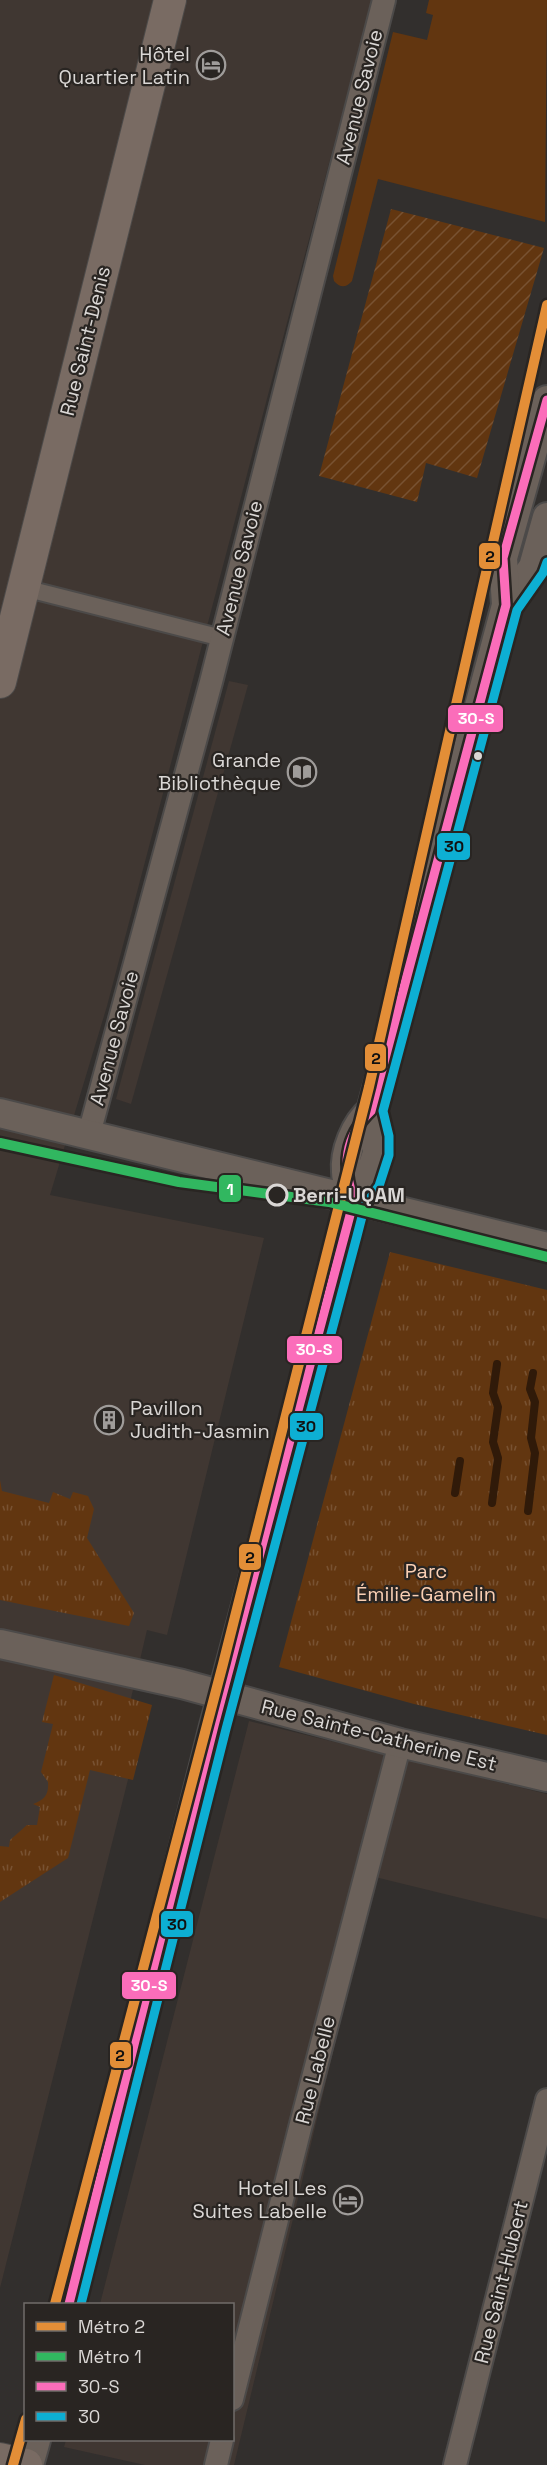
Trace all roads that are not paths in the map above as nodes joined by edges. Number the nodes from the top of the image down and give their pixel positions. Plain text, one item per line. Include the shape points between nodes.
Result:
1 (170, 0) edge
2 (384, 0) edge
3 (547, 400) edge
4 (547, 518) edge
5 (24, 588) junction
6 (506, 605) junction
7 (7, 624) edge
8 (222, 638) junction
9 (0, 682) edge
10 (0, 1113) edge
11 (88, 1134) junction
12 (354, 1200) junction
13 (547, 1247) edge
14 (0, 1644) edge
15 (223, 1694) junction
16 (400, 1743) junction
17 (547, 1777) edge
18 (547, 2100) edge
19 (69, 2303) edge
20 (234, 2391) edge
21 (35, 2441) edge
22 (222, 2441) edge
23 (0, 2459) edge
24 (28, 2465) edge
25 (216, 2465) edge
26 (455, 2465) edge

1 - 5 main road, Rue Saint-Denis
2 - 8 street, Avenue Savoie
3 - 6 street via 504,558
4 - 6 street via 533,567
5 - 7 main road, Rue Saint-Denis
5 - 8 street
6 - 12 street via 370,1111 356,1128 346,1162
7 - 9 main road, Rue Saint-Denis
8 - 11 street, Avenue Savoie
10 - 11 street
11 - 12 street
12 - 13 street
12 - 15 street
14 - 15 street, Rue Sainte-Catherine Est
15 - 16 street, Rue Sainte-Catherine Est
15 - 19 street
16 - 17 street, Rue Sainte-Catherine Est
16 - 20 street, Rue Labelle
18 - 26 street, Rue Saint-Hubert
21 - 24 street
22 - 25 street
23 - 24 main road

